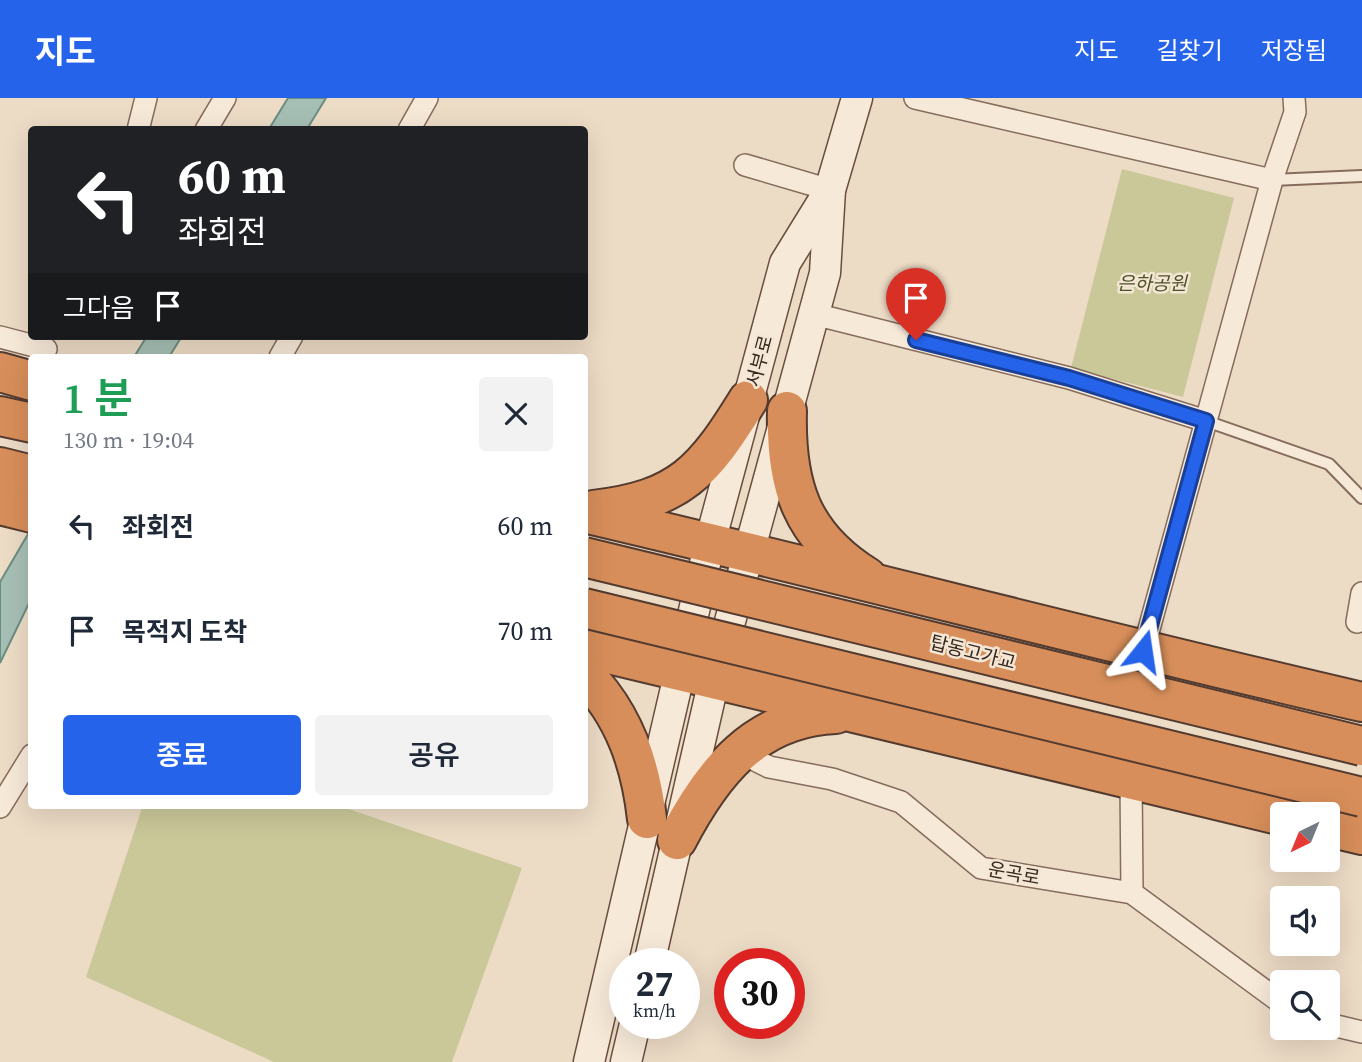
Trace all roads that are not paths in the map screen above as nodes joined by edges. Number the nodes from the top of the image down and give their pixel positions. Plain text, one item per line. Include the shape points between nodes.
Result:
1 (146, 98) edge
2 (225, 98) edge
3 (427, 98) edge
4 (857, 98) edge
5 (915, 98) edge
6 (1294, 98) edge
7 (139, 126) edge
8 (208, 126) edge
9 (411, 126) edge
10 (746, 165) dead end
11 (1362, 176) edge
12 (1272, 180) junction
13 (830, 190) junction
14 (814, 314) junction
15 (0, 337) edge
16 (40, 354) edge
17 (28, 362) edge
18 (0, 373) edge
19 (748, 400) junction
20 (787, 411) junction
21 (0, 416) edge
22 (1206, 421) junction
23 (28, 422) edge
24 (0, 467) edge
25 (28, 474) edge
26 (1362, 498) edge
27 (0, 505) edge
28 (588, 511) edge
29 (28, 512) edge
30 (588, 512) edge
31 (710, 542) junction
32 (748, 552) junction
33 (588, 558) edge
34 (881, 585) junction
35 (1362, 593) edge
36 (588, 609) edge
37 (1357, 622) dead end
38 (588, 649) edge
39 (1143, 651) junction
40 (697, 676) junction
41 (588, 678) edge
42 (1362, 702) edge
43 (880, 718) junction
44 (1362, 746) edge
45 (742, 749) junction
46 (28, 762) edge
47 (1131, 780) junction
48 (1362, 797) edge
49 (0, 807) edge
50 (1270, 813) edge
51 (662, 830) junction
52 (1340, 830) edge
53 (1362, 835) edge
54 (1132, 893) junction
55 (651, 948) edge
56 (1270, 994) edge
57 (1340, 1027) edge
58 (1362, 1032) edge
59 (631, 1039) edge
60 (589, 1062) edge
61 (626, 1062) edge

1 - 7 street
2 - 8 street
3 - 9 street
4 - 13 main road, 서부로
5 - 12 street
6 - 12 street via 1295,113
10 - 13 street
11 - 12 lane
12 - 22 street
13 - 14 main road, 서부로 via 825,273
13 - 19 main road, 서부로 via 785,263
14 - 20 main road, 서부로
14 - 22 street via 1069,378
15 - 16 street
17 - 18 highway
19 - 28 highway via 716,450 683,482 639,502
19 - 31 main road, 서부로
20 - 32 main road, 서부로
20 - 34 highway via 788,467 806,515 838,556
21 - 23 highway
22 - 26 lane via 1329,464
22 - 39 street
24 - 25 highway
27 - 29 highway
30 - 31 highway
31 - 32 highway
31 - 40 main road, 서부로
32 - 34 highway
32 - 40 main road, 서부로
33 - 44 highway, 탑동고가교, bridge
34 - 39 highway
35 - 37 street
36 - 48 highway, bridge
38 - 40 highway
39 - 42 highway
40 - 43 highway
40 - 51 main road
41 - 51 highway via 606,697 626,733
43 - 45 highway via 838,714 802,718
43 - 47 highway
45 - 51 highway via 706,791
45 - 54 street, 운곡로 via 769,766 832,779 901,802 981,868
46 - 49 street
47 - 50 highway
47 - 54 street
51 - 55 main road
51 - 60 main road
52 - 53 highway
54 - 56 street, 운곡로
57 - 58 street
59 - 61 main road

